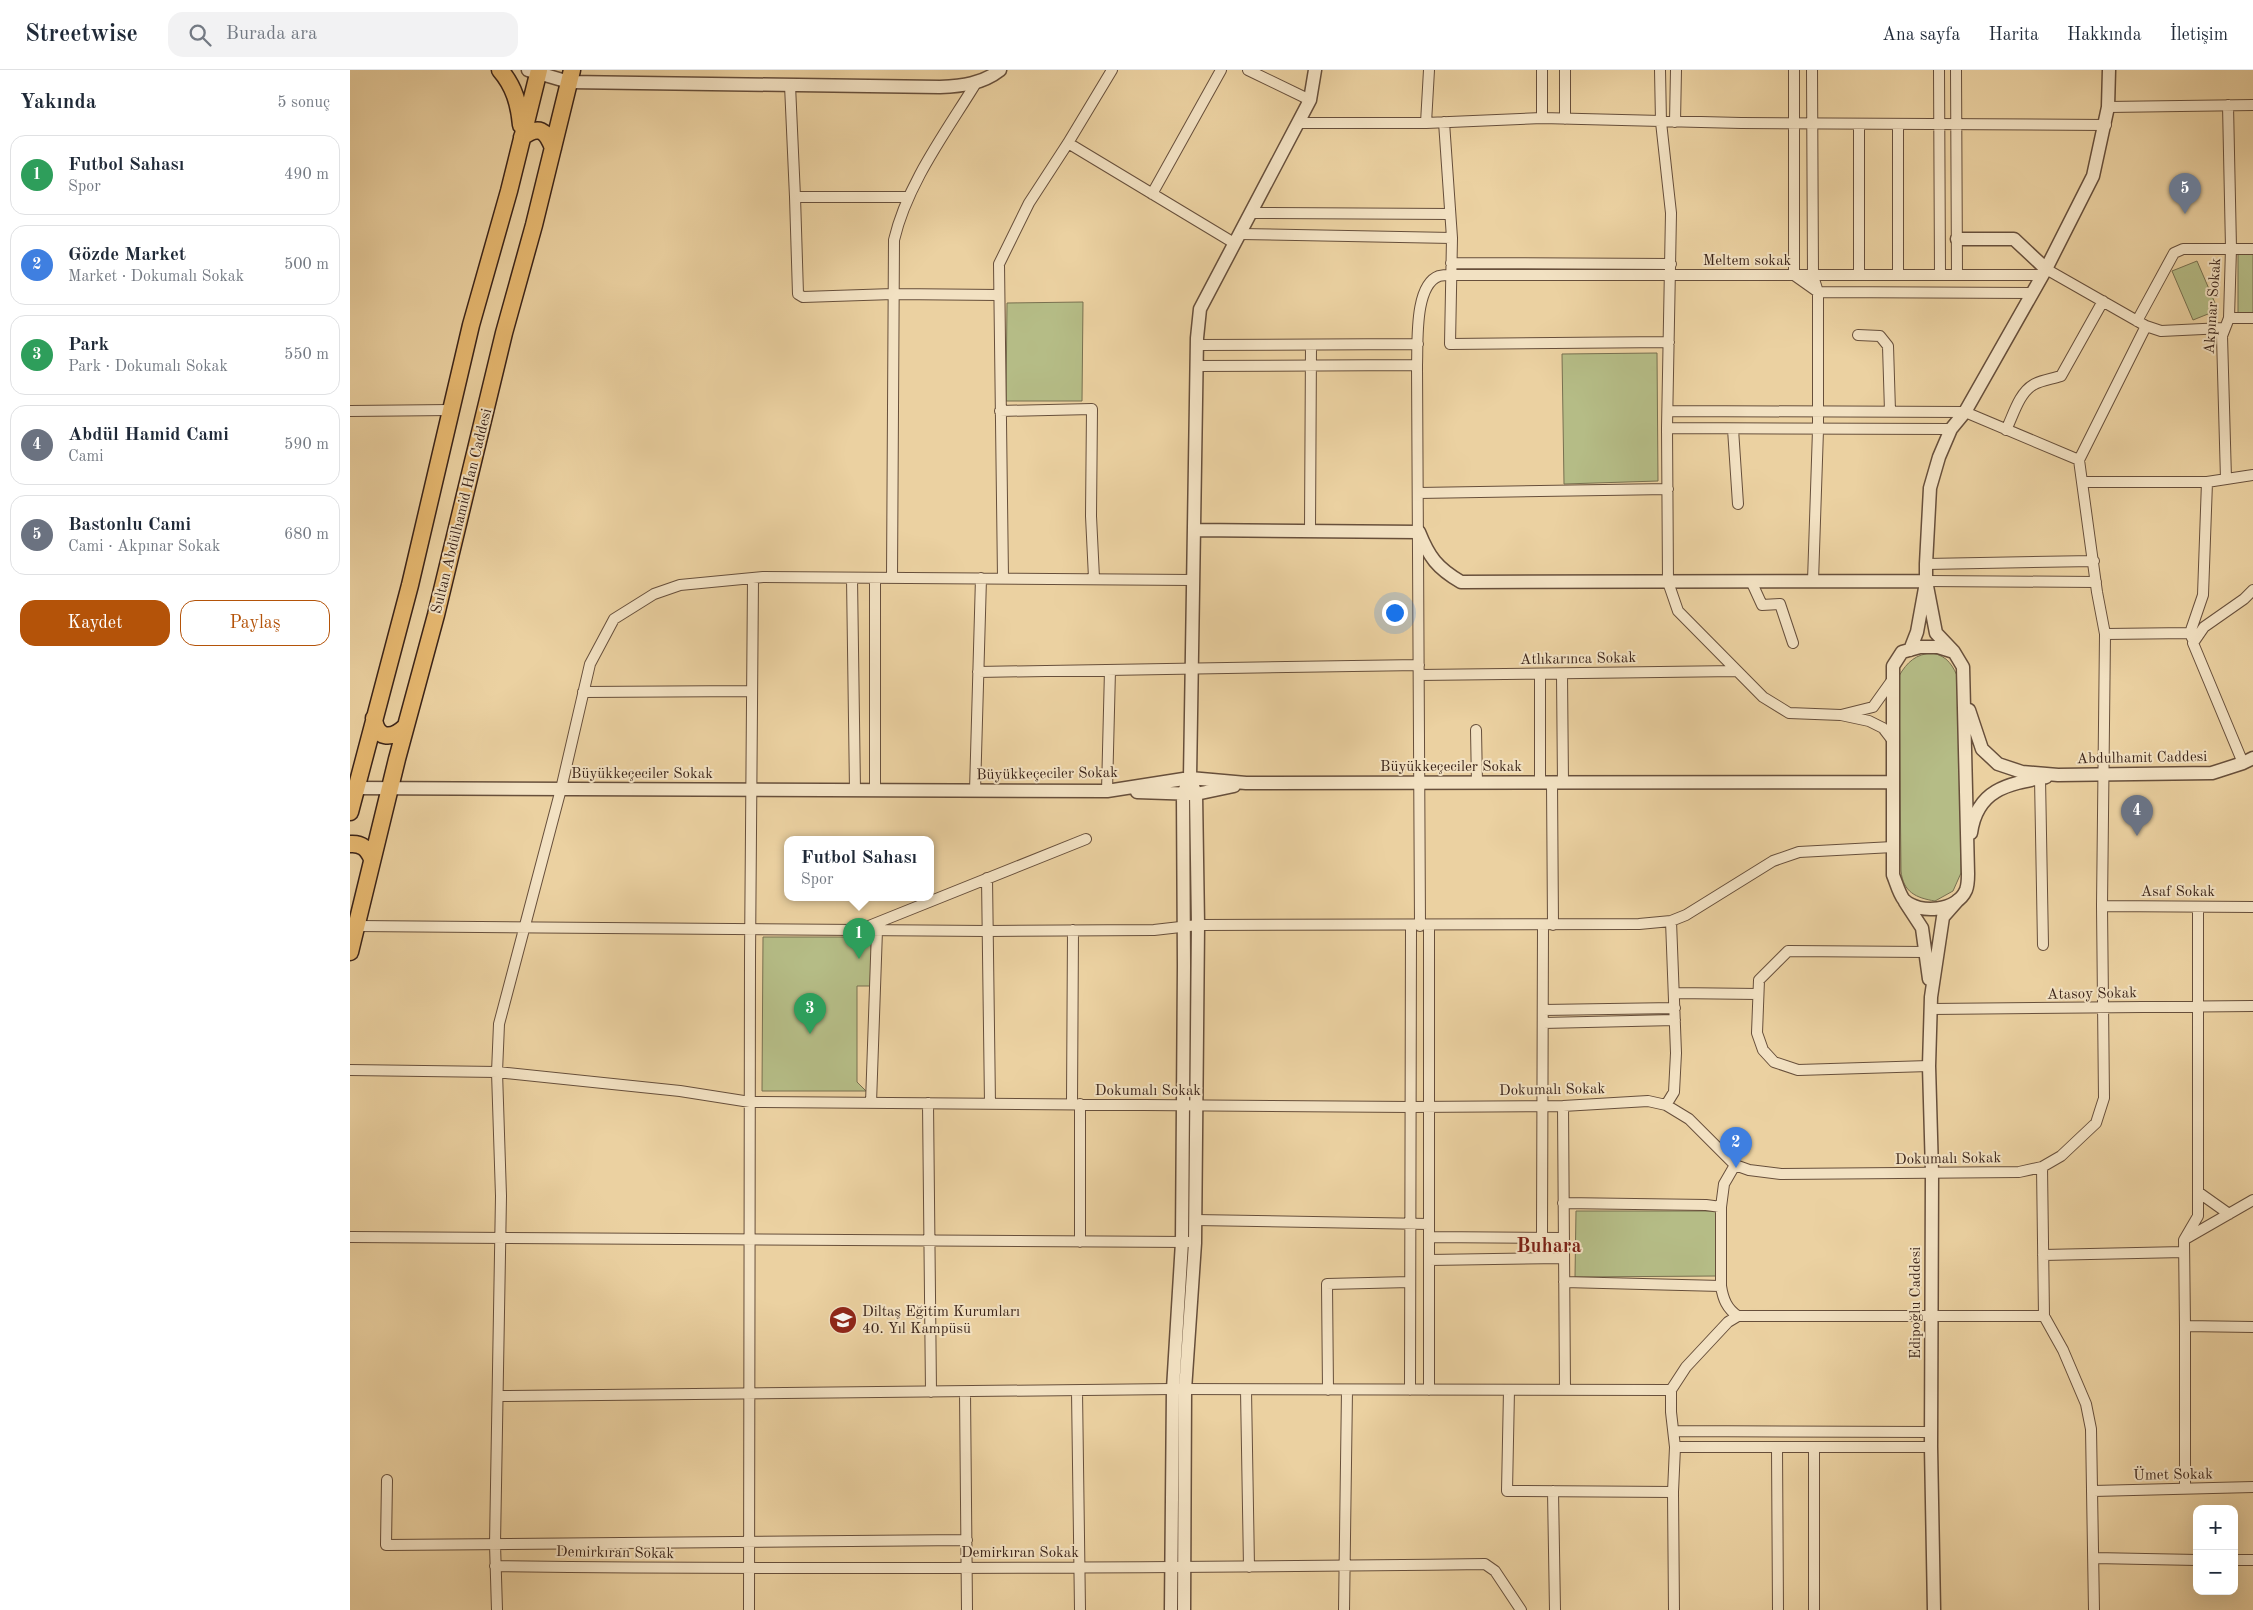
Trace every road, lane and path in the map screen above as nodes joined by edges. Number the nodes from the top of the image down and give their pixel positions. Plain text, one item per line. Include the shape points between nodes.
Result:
1 (500, 70) edge
2 (1000, 70) edge
3 (1112, 70) edge
4 (1221, 70) edge
5 (1248, 70) edge
6 (1316, 70) edge
7 (1429, 70) edge
8 (1542, 70) edge
9 (1565, 70) edge
10 (1660, 70) edge
11 (1676, 70) edge
12 (1794, 70) edge
13 (1812, 70) edge
14 (1939, 70) edge
15 (1956, 70) edge
16 (2109, 70) edge
17 (535, 71) edge
18 (571, 76) edge
19 (976, 83) junction
20 (790, 85) junction
21 (1310, 100) junction
22 (2228, 105) junction
23 (2253, 105) edge
24 (2108, 107) junction
25 (1542, 118) junction
26 (1565, 119) junction
27 (1444, 122) junction
28 (1661, 122) junction
29 (1675, 122) junction
30 (1298, 123) junction
31 (1426, 123) junction
32 (1812, 123) junction
33 (1794, 124) junction
34 (1859, 124) junction
35 (1898, 124) junction
36 (1940, 124) junction
37 (1957, 124) junction
38 (2106, 125) junction
39 (522, 138) junction
40 (1068, 144) junction
41 (553, 148) junction
42 (1152, 194) junction
43 (795, 197) junction
44 (908, 198) junction
45 (1251, 213) junction
46 (1450, 214) junction
47 (1237, 238) junction
48 (1452, 238) junction
49 (1957, 239) junction
50 (2231, 248) junction
51 (2253, 248) edge
52 (1451, 263) junction
53 (1671, 264) junction
54 (2044, 272) junction
55 (1451, 275) junction
56 (1794, 275) junction
57 (1859, 275) junction
58 (1898, 275) junction
59 (1940, 275) junction
60 (1957, 275) junction
61 (1670, 276) junction
62 (1812, 276) junction
63 (1818, 292) junction
64 (2031, 293) junction
65 (893, 294) junction
66 (998, 295) junction
67 (2103, 301) junction
68 (2229, 318) junction
69 (2253, 318) edge
70 (2141, 324) junction
71 (2224, 328) junction
72 (1858, 335) dead end
73 (1669, 342) junction
74 (1418, 344) junction
75 (1197, 345) junction
76 (1311, 345) junction
77 (1311, 365) junction
78 (1417, 365) junction
79 (1196, 366) junction
80 (451, 410) junction
81 (350, 411) edge
82 (1000, 411) junction
83 (1668, 411) junction
84 (1817, 411) junction
85 (1890, 411) junction
86 (1965, 412) junction
87 (1667, 428) junction
88 (1950, 428) junction
89 (1733, 429) junction
90 (1818, 430) junction
91 (2006, 430) junction
92 (2079, 460) junction
93 (2253, 475) edge
94 (2226, 479) junction
95 (2083, 482) junction
96 (2207, 482) junction
97 (1668, 489) junction
98 (1418, 493) junction
99 (1738, 504) dead end
100 (1194, 530) junction
101 (1310, 530) junction
102 (1418, 532) junction
103 (2094, 561) junction
104 (1926, 564) junction
105 (753, 578) junction
106 (852, 578) junction
107 (875, 578) junction
108 (892, 578) junction
109 (981, 578) junction
110 (1003, 578) junction
111 (1094, 578) junction
112 (1193, 580) junction
113 (1751, 581) junction
114 (1813, 581) junction
115 (1926, 581) junction
116 (1668, 582) junction
117 (2096, 582) junction
118 (2253, 590) edge
119 (2190, 632) junction
120 (2105, 634) junction
121 (1793, 643) dead end
122 (2193, 643) junction
123 (1910, 650) junction
124 (1954, 652) junction
125 (1192, 668) junction
126 (1110, 670) junction
127 (1420, 670) junction
128 (1737, 671) junction
129 (978, 672) junction
130 (1540, 674) junction
131 (1562, 674) junction
132 (1893, 679) junction
133 (752, 691) junction
134 (583, 692) junction
135 (1964, 697) junction
136 (1841, 715) junction
137 (374, 718) junction
138 (405, 727) junction
139 (1476, 730) dead end
140 (1893, 741) junction
141 (2248, 760) edge
142 (2104, 774) junction
143 (2058, 775) junction
144 (1190, 778) junction
145 (2040, 778) junction
146 (1893, 782) junction
147 (1246, 783) junction
148 (1420, 783) junction
149 (1477, 783) junction
150 (1551, 783) junction
151 (353, 788) edge
152 (390, 789) junction
153 (561, 789) junction
154 (751, 790) junction
155 (855, 790) junction
156 (874, 790) junction
157 (975, 791) junction
158 (1107, 791) junction
159 (1183, 794) junction
160 (1196, 794) junction
161 (350, 812) edge
162 (1086, 838) dead end
163 (350, 844) edge
164 (1893, 847) junction
165 (372, 859) junction
166 (1968, 860) junction
167 (987, 878) junction
168 (934, 899) edge
169 (1904, 900) junction
170 (1958, 900) junction
171 (930, 901) edge
172 (2102, 906) junction
173 (2198, 907) junction
174 (2253, 907) edge
175 (1671, 921) junction
176 (1198, 925) junction
177 (1548, 925) junction
178 (356, 926) junction
179 (1420, 926) junction
180 (1184, 927) junction
181 (523, 928) junction
182 (750, 929) junction
183 (858, 930) junction
184 (877, 930) junction
185 (987, 930) junction
186 (1073, 930) junction
187 (2043, 945) dead end
188 (350, 952) edge
189 (1925, 952) junction
190 (1674, 993) junction
191 (1758, 994) junction
192 (1931, 1003) junction
193 (2253, 1006) edge
194 (2198, 1007) junction
195 (1675, 1008) junction
196 (2103, 1008) junction
197 (1543, 1010) junction
198 (1675, 1020) junction
199 (1543, 1023) junction
200 (1929, 1066) junction
201 (350, 1070) edge
202 (497, 1072) junction
203 (750, 1102) junction
204 (871, 1103) junction
205 (928, 1103) junction
206 (990, 1104) junction
207 (1076, 1104) junction
208 (1190, 1105) junction
209 (1542, 1105) junction
210 (1666, 1105) junction
211 (1429, 1106) junction
212 (1563, 1106) junction
213 (1411, 1107) junction
214 (1735, 1165) junction
215 (2042, 1167) junction
216 (1932, 1172) junction
217 (2198, 1192) junction
218 (2253, 1200) edge
219 (1563, 1203) junction
220 (1721, 1207) junction
221 (2230, 1214) junction
222 (1195, 1220) junction
223 (1410, 1223) junction
224 (1429, 1224) junction
225 (350, 1237) edge
226 (1429, 1237) junction
227 (498, 1238) junction
228 (1542, 1238) junction
229 (1563, 1238) junction
230 (750, 1240) junction
231 (2184, 1240) junction
232 (930, 1241) junction
233 (1080, 1242) junction
234 (1182, 1242) junction
235 (1195, 1242) junction
236 (2184, 1252) junction
237 (2043, 1255) junction
238 (1563, 1258) junction
239 (1429, 1260) junction
240 (1410, 1282) junction
241 (1564, 1282) junction
242 (1720, 1286) junction
243 (1932, 1315) junction
244 (1738, 1316) junction
245 (2044, 1316) junction
246 (2185, 1326) junction
247 (2253, 1327) edge
248 (1179, 1390) junction
249 (1246, 1390) junction
250 (1328, 1390) junction
251 (1347, 1390) junction
252 (1410, 1390) junction
253 (1429, 1390) junction
254 (1509, 1390) junction
255 (1565, 1390) junction
256 (1671, 1390) junction
257 (1077, 1391) junction
258 (931, 1392) junction
259 (965, 1392) junction
260 (749, 1394) junction
261 (498, 1396) junction
262 (1674, 1432) junction
263 (1931, 1432) junction
264 (1675, 1447) junction
265 (1814, 1447) junction
266 (1931, 1447) junction
267 (1777, 1448) junction
268 (387, 1480) dead end
269 (2253, 1487) edge
270 (2185, 1489) junction
271 (1553, 1491) junction
272 (2093, 1491) junction
273 (1674, 1492) junction
274 (967, 1540) junction
275 (749, 1542) junction
276 (495, 1544) junction
277 (2094, 1558) junction
278 (2193, 1560) edge
279 (2238, 1560) edge
280 (2253, 1560) edge
281 (495, 1566) junction
282 (1080, 1566) junction
283 (1344, 1566) junction
284 (968, 1567) junction
285 (1249, 1567) junction
286 (1178, 1568) junction
287 (749, 1569) junction
288 (497, 1610) edge
289 (749, 1610) edge
290 (967, 1610) edge
291 (1080, 1610) edge
292 (1171, 1610) edge
293 (1184, 1610) edge
294 (1344, 1610) edge
295 (1521, 1610) edge
296 (1555, 1610) edge
297 (1674, 1610) edge
298 (1778, 1610) edge
299 (1814, 1610) edge
300 (1934, 1610) edge
301 (2094, 1610) edge

1 - 39 main road via 511,83 518,103
2 - 19 street
3 - 40 street
4 - 42 street
5 - 21 street
6 - 21 street
7 - 31 street
8 - 25 street
9 - 26 street
10 - 28 street
11 - 29 street
12 - 33 street
13 - 32 street
14 - 36 street
15 - 37 street
16 - 24 street
17 - 18 street
17 - 39 main road
18 - 20 street
18 - 41 main road, Sultan Abdülhamid Han Caddesi
19 - 20 street via 940,87
19 - 44 street
20 - 43 street
21 - 30 street
22 - 23 street
22 - 24 street
22 - 50 street, Akpınar Sokak
24 - 38 street
25 - 26 street
25 - 27 street
26 - 28 street
27 - 31 street
27 - 46 street
28 - 29 street
28 - 53 street via 1671,213
29 - 33 street
30 - 31 street
30 - 45 street
32 - 33 street
32 - 34 street
32 - 62 street
33 - 56 street
34 - 35 street
34 - 57 street
35 - 36 street
35 - 58 street
36 - 37 street
36 - 59 street
37 - 38 street
37 - 49 street
38 - 54 street via 2093,176
39 - 41 main road via 532,130 538,130 545,134
39 - 80 main road
40 - 42 street
40 - 66 street via 1029,203 1005,250 999,264
41 - 138 main road, Sultan Abdülhamid Han Caddesi
42 - 47 street
43 - 44 street
43 - 65 street via 798,294 803,297
44 - 65 street via 898,220 894,240
45 - 46 street
45 - 47 street
46 - 48 street
47 - 48 street
47 - 75 street via 1200,309
48 - 52 street
49 - 54 street via 2014,239
49 - 60 street
50 - 51 street
50 - 68 street, Akpınar Sokak
50 - 70 street via 2182,249 2174,253
52 - 53 street
52 - 55 street
53 - 61 street
54 - 60 street, Meltem sokak
54 - 64 street
54 - 67 street
55 - 61 street, Meltem sokak
55 - 73 street via 1450,344
55 - 74 street via 1438,277 1422,298
56 - 61 street, Meltem sokak
56 - 62 street, Meltem sokak
56 - 63 street
57 - 58 street, Meltem sokak
57 - 62 street, Meltem sokak
58 - 59 street, Meltem sokak
59 - 60 street, Meltem sokak
61 - 73 street
62 - 63 street
63 - 64 street
63 - 84 street
64 - 86 street
65 - 66 street
65 - 108 street
66 - 82 street
67 - 70 street
67 - 91 street via 2060,376 2034,384 2028,390
68 - 69 street
68 - 71 street, Akpınar Sokak
70 - 71 street via 2161,331
70 - 92 street
71 - 94 street, Akpınar Sokak
72 - 85 street via 1880,336 1888,346
73 - 83 street
74 - 76 street
74 - 78 street
75 - 76 street
75 - 79 street
76 - 77 street
77 - 78 street
77 - 79 street
77 - 101 street
78 - 98 street
79 - 100 street
80 - 81 street
80 - 137 main road via 410,585
82 - 110 street
82 - 111 street via 1092,409
83 - 84 street
83 - 87 street
84 - 85 street
84 - 90 street
85 - 86 street
86 - 88 street
86 - 91 street
87 - 89 street
87 - 97 street
88 - 90 street
88 - 104 street via 1930,488
89 - 90 street
89 - 99 street
90 - 114 street
91 - 92 street
92 - 95 street, Dokumalı Sokak
93 - 94 street
94 - 96 street
95 - 96 street
95 - 103 street, Dokumalı Sokak
96 - 119 street via 2203,595
97 - 98 street
97 - 116 street
98 - 102 street
100 - 101 street
100 - 112 street
101 - 102 street
102 - 116 street via 1433,560 1460,582
102 - 127 street
103 - 104 street
103 - 117 street, Dokumalı Sokak
104 - 115 street
105 - 106 street
105 - 133 street
105 - 134 street via 680,585 654,594 614,619 590,664
106 - 107 street
106 - 155 street
107 - 108 street
107 - 156 street
108 - 109 street
109 - 110 street
109 - 129 street
110 - 111 street
111 - 112 street
112 - 125 street
113 - 114 street
113 - 116 street
113 - 121 street via 1762,605 1780,604
114 - 115 street
115 - 117 street
115 - 123 street via 1917,632
115 - 124 street via 1936,633
116 - 128 street via 1678,611
117 - 120 street, Dokumalı Sokak
118 - 122 street via 2204,627
119 - 120 street
119 - 122 street
120 - 142 street, Dokumalı Sokak
122 - 141 street
123 - 124 street via 1938,647
123 - 132 street via 1902,652 1893,666
124 - 135 street via 1964,667
125 - 126 street, Atlıkarınca Sokak
125 - 127 street, Atlıkarınca Sokak
125 - 144 street
126 - 129 street, Atlıkarınca Sokak
126 - 158 street
127 - 130 street, Atlıkarınca Sokak
127 - 148 street
128 - 131 street, Atlıkarınca Sokak
128 - 136 street via 1763,697 1789,713
129 - 157 street
130 - 131 street, Atlıkarınca Sokak
130 - 150 street
131 - 150 street
132 - 136 street via 1873,707
132 - 140 street
133 - 134 street
133 - 154 street
134 - 153 street
135 - 143 street via 1982,748 1998,764 2022,772
135 - 166 street
136 - 140 street via 1883,728
137 - 138 main road via 375,726 386,736 394,736
137 - 151 main road
138 - 152 main road, Sultan Abdülhamid Han Caddesi
139 - 149 street
140 - 146 street
141 - 142 street, Abdulhamit Caddesi via 2212,772
142 - 143 street, Abdulhamit Caddesi
142 - 172 street, Dokumalı Sokak
143 - 145 street
144 - 147 street, Büyükkeçeciler Sokak
144 - 158 street, Büyükkeçeciler Sokak
144 - 159 street
144 - 160 street
145 - 166 street via 1998,788 1980,806 1973,824
145 - 187 street
146 - 150 street, Büyükkeçeciler Sokak
146 - 164 street
147 - 148 street, Büyükkeçeciler Sokak
147 - 160 street
148 - 149 street, Büyükkeçeciler Sokak
148 - 179 street
149 - 150 street, Büyükkeçeciler Sokak
150 - 177 street
151 - 152 street, Büyükkeçeciler Sokak
151 - 161 main road
152 - 153 street, Büyükkeçeciler Sokak
152 - 165 main road, Sultan Abdülhamid Han Caddesi
153 - 154 street, Büyükkeçeciler Sokak
153 - 181 street
154 - 155 street, Büyükkeçeciler Sokak
154 - 182 street
155 - 156 street, Büyükkeçeciler Sokak
156 - 157 street, Büyükkeçeciler Sokak
157 - 158 street, Büyükkeçeciler Sokak
158 - 159 street
159 - 160 street
159 - 180 street
160 - 176 street
162 - 167 street
163 - 165 main road via 364,847
164 - 169 street via 1893,875
164 - 175 street via 1800,852 1773,861
165 - 178 main road, Sultan Abdülhamid Han Caddesi
166 - 170 street via 1966,890
167 - 168 street
167 - 185 street
169 - 170 street via 1919,908 1933,909 1947,907
169 - 189 street via 1922,928
170 - 192 street via 1943,917
171 - 183 street
172 - 173 street, Asaf Sokak
172 - 196 street, Dokumalı Sokak
173 - 174 street, Asaf Sokak
173 - 194 street
175 - 177 street
175 - 190 street
176 - 179 street
176 - 180 street
176 - 208 street
177 - 179 street
177 - 197 street
178 - 181 street
178 - 188 main road, Sultan Abdülhamid Han Caddesi
179 - 211 street
179 - 213 street
180 - 186 street
180 - 208 street
181 - 182 street
181 - 202 street via 499,1024
182 - 183 street
182 - 203 street
183 - 184 street
184 - 185 street
184 - 204 street
185 - 186 street
185 - 206 street
186 - 207 street
189 - 191 street via 1788,951 1759,980
189 - 192 street
190 - 191 street
190 - 195 street
191 - 200 street via 1757,1033 1763,1050 1774,1062 1798,1070
192 - 196 street, Atasoy Sokak
192 - 200 street, Edipoğlu Caddesi
193 - 194 street, Atasoy Sokak
194 - 196 street, Atasoy Sokak
194 - 217 street
195 - 197 street
195 - 198 street
196 - 215 street, Dokumalı Sokak via 2104,1098 2096,1123 2061,1156
197 - 199 street
198 - 199 street
198 - 210 street via 1674,1092
199 - 209 street
200 - 216 street, Edipoğlu Caddesi
201 - 202 street, Dokumalı Sokak
202 - 203 street, Dokumalı Sokak via 680,1091
202 - 227 street via 501,1196
203 - 204 street, Dokumalı Sokak
203 - 230 street
204 - 205 street, Dokumalı Sokak
205 - 206 street, Dokumalı Sokak
205 - 232 street
206 - 207 street, Dokumalı Sokak
207 - 208 street, Dokumalı Sokak
207 - 233 street
208 - 213 street, Dokumalı Sokak
208 - 222 street
208 - 234 street
209 - 211 street, Dokumalı Sokak
209 - 212 street, Dokumalı Sokak
209 - 228 street
210 - 212 street, Dokumalı Sokak via 1648,1100
210 - 214 street, Dokumalı Sokak via 1689,1119
211 - 213 street, Dokumalı Sokak
211 - 224 street
212 - 219 street
213 - 223 street
214 - 216 street, Dokumalı Sokak via 1781,1174
214 - 220 street via 1724,1184
215 - 216 street, Dokumalı Sokak via 2020,1172
215 - 237 street
216 - 243 street, Edipoğlu Caddesi
217 - 221 street
217 - 231 street via 2198,1216
218 - 221 street
219 - 220 street via 1706,1204
219 - 229 street
220 - 242 street
221 - 231 street
222 - 223 street
222 - 235 street
223 - 224 street
223 - 240 street
224 - 226 street
225 - 227 street
226 - 228 street
226 - 239 street
227 - 230 street
227 - 261 street
228 - 229 street
229 - 238 street
230 - 232 street
230 - 260 street
231 - 236 street
232 - 233 street
232 - 258 street
233 - 234 street
234 - 235 street
234 - 248 street
235 - 248 street
236 - 237 street
236 - 246 street
237 - 245 street
238 - 239 street
238 - 241 street
239 - 253 street
240 - 250 street via 1327,1284
240 - 252 street
241 - 242 street
241 - 255 street
242 - 244 street via 1723,1299
243 - 244 street
243 - 245 street
243 - 263 street, Edipoğlu Caddesi
244 - 256 street via 1728,1322 1698,1354
245 - 272 street via 2063,1350 2086,1404 2091,1428
246 - 247 street
246 - 270 street
248 - 249 street
248 - 257 street
248 - 286 street
249 - 250 street
249 - 285 street
250 - 251 street
251 - 252 street
251 - 283 street
252 - 253 street
253 - 254 street
254 - 255 street
254 - 271 street via 1507,1491
255 - 256 street
256 - 262 street
257 - 259 street
257 - 282 street
258 - 259 street
258 - 260 street
259 - 274 street
260 - 261 street
260 - 275 street
261 - 276 street
262 - 263 street
262 - 264 street
263 - 266 street, Edipoğlu Caddesi
264 - 267 street
264 - 273 street
265 - 266 street
265 - 267 street
265 - 299 street
266 - 300 street, Edipoğlu Caddesi
267 - 298 street
268 - 276 street via 386,1546
269 - 270 street, Ümet Sokak
270 - 272 street, Ümet Sokak
271 - 273 street
271 - 296 street
272 - 277 street
273 - 297 street
274 - 275 street
274 - 284 street
275 - 276 street
275 - 287 street
276 - 281 street
277 - 278 street
277 - 301 street
279 - 280 street
281 - 287 street, Demirkıran Sokak
281 - 288 street
282 - 284 street, Demirkıran Sokak
282 - 286 street, Demirkıran Sokak
282 - 291 street
283 - 285 street, Demirkıran Sokak
283 - 294 street
283 - 295 street, Demirkıran Sokak via 1485,1564 1495,1571
284 - 287 street, Demirkıran Sokak
284 - 290 street
285 - 286 street, Demirkıran Sokak
286 - 292 street
286 - 293 street
287 - 289 street

